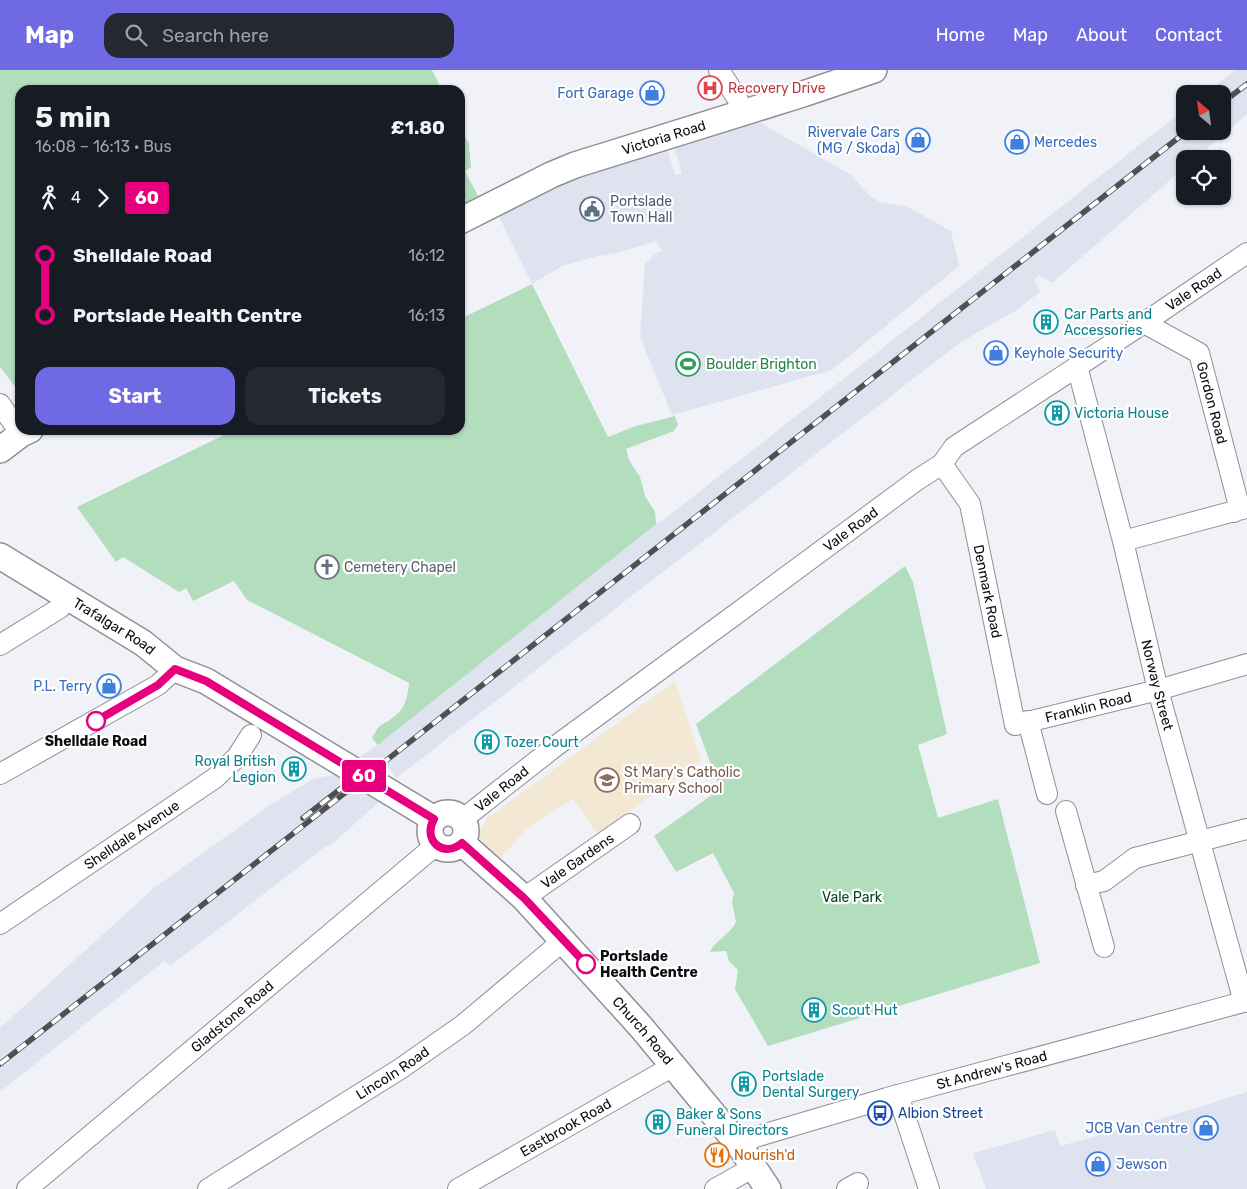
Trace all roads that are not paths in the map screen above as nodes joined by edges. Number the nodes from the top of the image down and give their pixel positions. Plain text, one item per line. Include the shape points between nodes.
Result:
1 (719, 70) edge
2 (874, 70) edge
3 (743, 113) junction
4 (465, 218) edge
5 (1247, 252) edge
6 (1144, 323) junction
7 (1077, 366) junction
8 (0, 404) edge
9 (15, 420) edge
10 (22, 435) edge
11 (0, 450) edge
12 (942, 464) junction
13 (1241, 510) edge
14 (1123, 541) junction
15 (0, 556) edge
16 (60, 608) dead end
17 (0, 645) edge
18 (1247, 664) edge
19 (175, 669) junction
20 (1158, 690) junction
21 (1022, 723) junction
22 (251, 735) dead end
23 (0, 774) edge
24 (1047, 794) dead end
25 (1066, 811) dead end
26 (434, 819) junction
27 (630, 824) dead end
28 (1247, 829) edge
29 (462, 831) junction
30 (1200, 842) junction
31 (436, 845) junction
32 (1086, 885) junction
33 (524, 898) junction
34 (0, 924) edge
35 (564, 940) junction
36 (1104, 947) dead end
37 (1245, 1002) edge
38 (673, 1066) junction
39 (898, 1095) junction
40 (739, 1145) junction
41 (754, 1167) junction
42 (27, 1189) edge
43 (208, 1189) edge
44 (458, 1189) edge
45 (716, 1189) edge
46 (768, 1189) edge
47 (929, 1189) edge

1 - 3 street
2 - 3 main road, Victoria Road
3 - 4 main road, Victoria Road via 551,174
5 - 6 street, Vale Road
6 - 7 street, Vale Road
6 - 13 street, Gordon Road via 1199,354
7 - 12 street, Vale Road via 954,447
7 - 14 street, Norway Street
8 - 9 street
10 - 11 main road
12 - 21 street, Denmark Road via 970,504
12 - 29 street, Vale Road via 557,745
13 - 14 street
14 - 20 street, Norway Street
15 - 19 main road, Trafalgar Road via 144,642
16 - 17 street
18 - 20 street, Franklin Road
19 - 23 street via 158,685
19 - 26 main road, Trafalgar Road via 206,681
20 - 21 street, Franklin Road
20 - 30 street, Norway Street
21 - 24 street, Denmark Road
22 - 34 street, Shelldale Avenue via 237,757 215,778
25 - 32 street
26 - 29 main road via 444,813 458,815
26 - 31 main road via 430,831
27 - 33 street, Vale Gardens
28 - 30 street
29 - 31 main road via 451,849
29 - 33 main road, Church Road
30 - 32 street via 1135,858 1104,881
30 - 37 street, Norway Street
31 - 42 street, Gladstone Road
32 - 36 street
33 - 35 main road, Church Road
35 - 38 main road, Church Road
35 - 43 street, Lincoln Road via 464,1025 400,1069
37 - 39 street, St Andrew's Road
38 - 40 main road, Church Road
38 - 44 street, Eastbrook Road
39 - 40 street, St Andrew's Road via 755,1137
39 - 47 street
40 - 41 main road, Church Road
41 - 45 street
41 - 46 main road, Church Road

